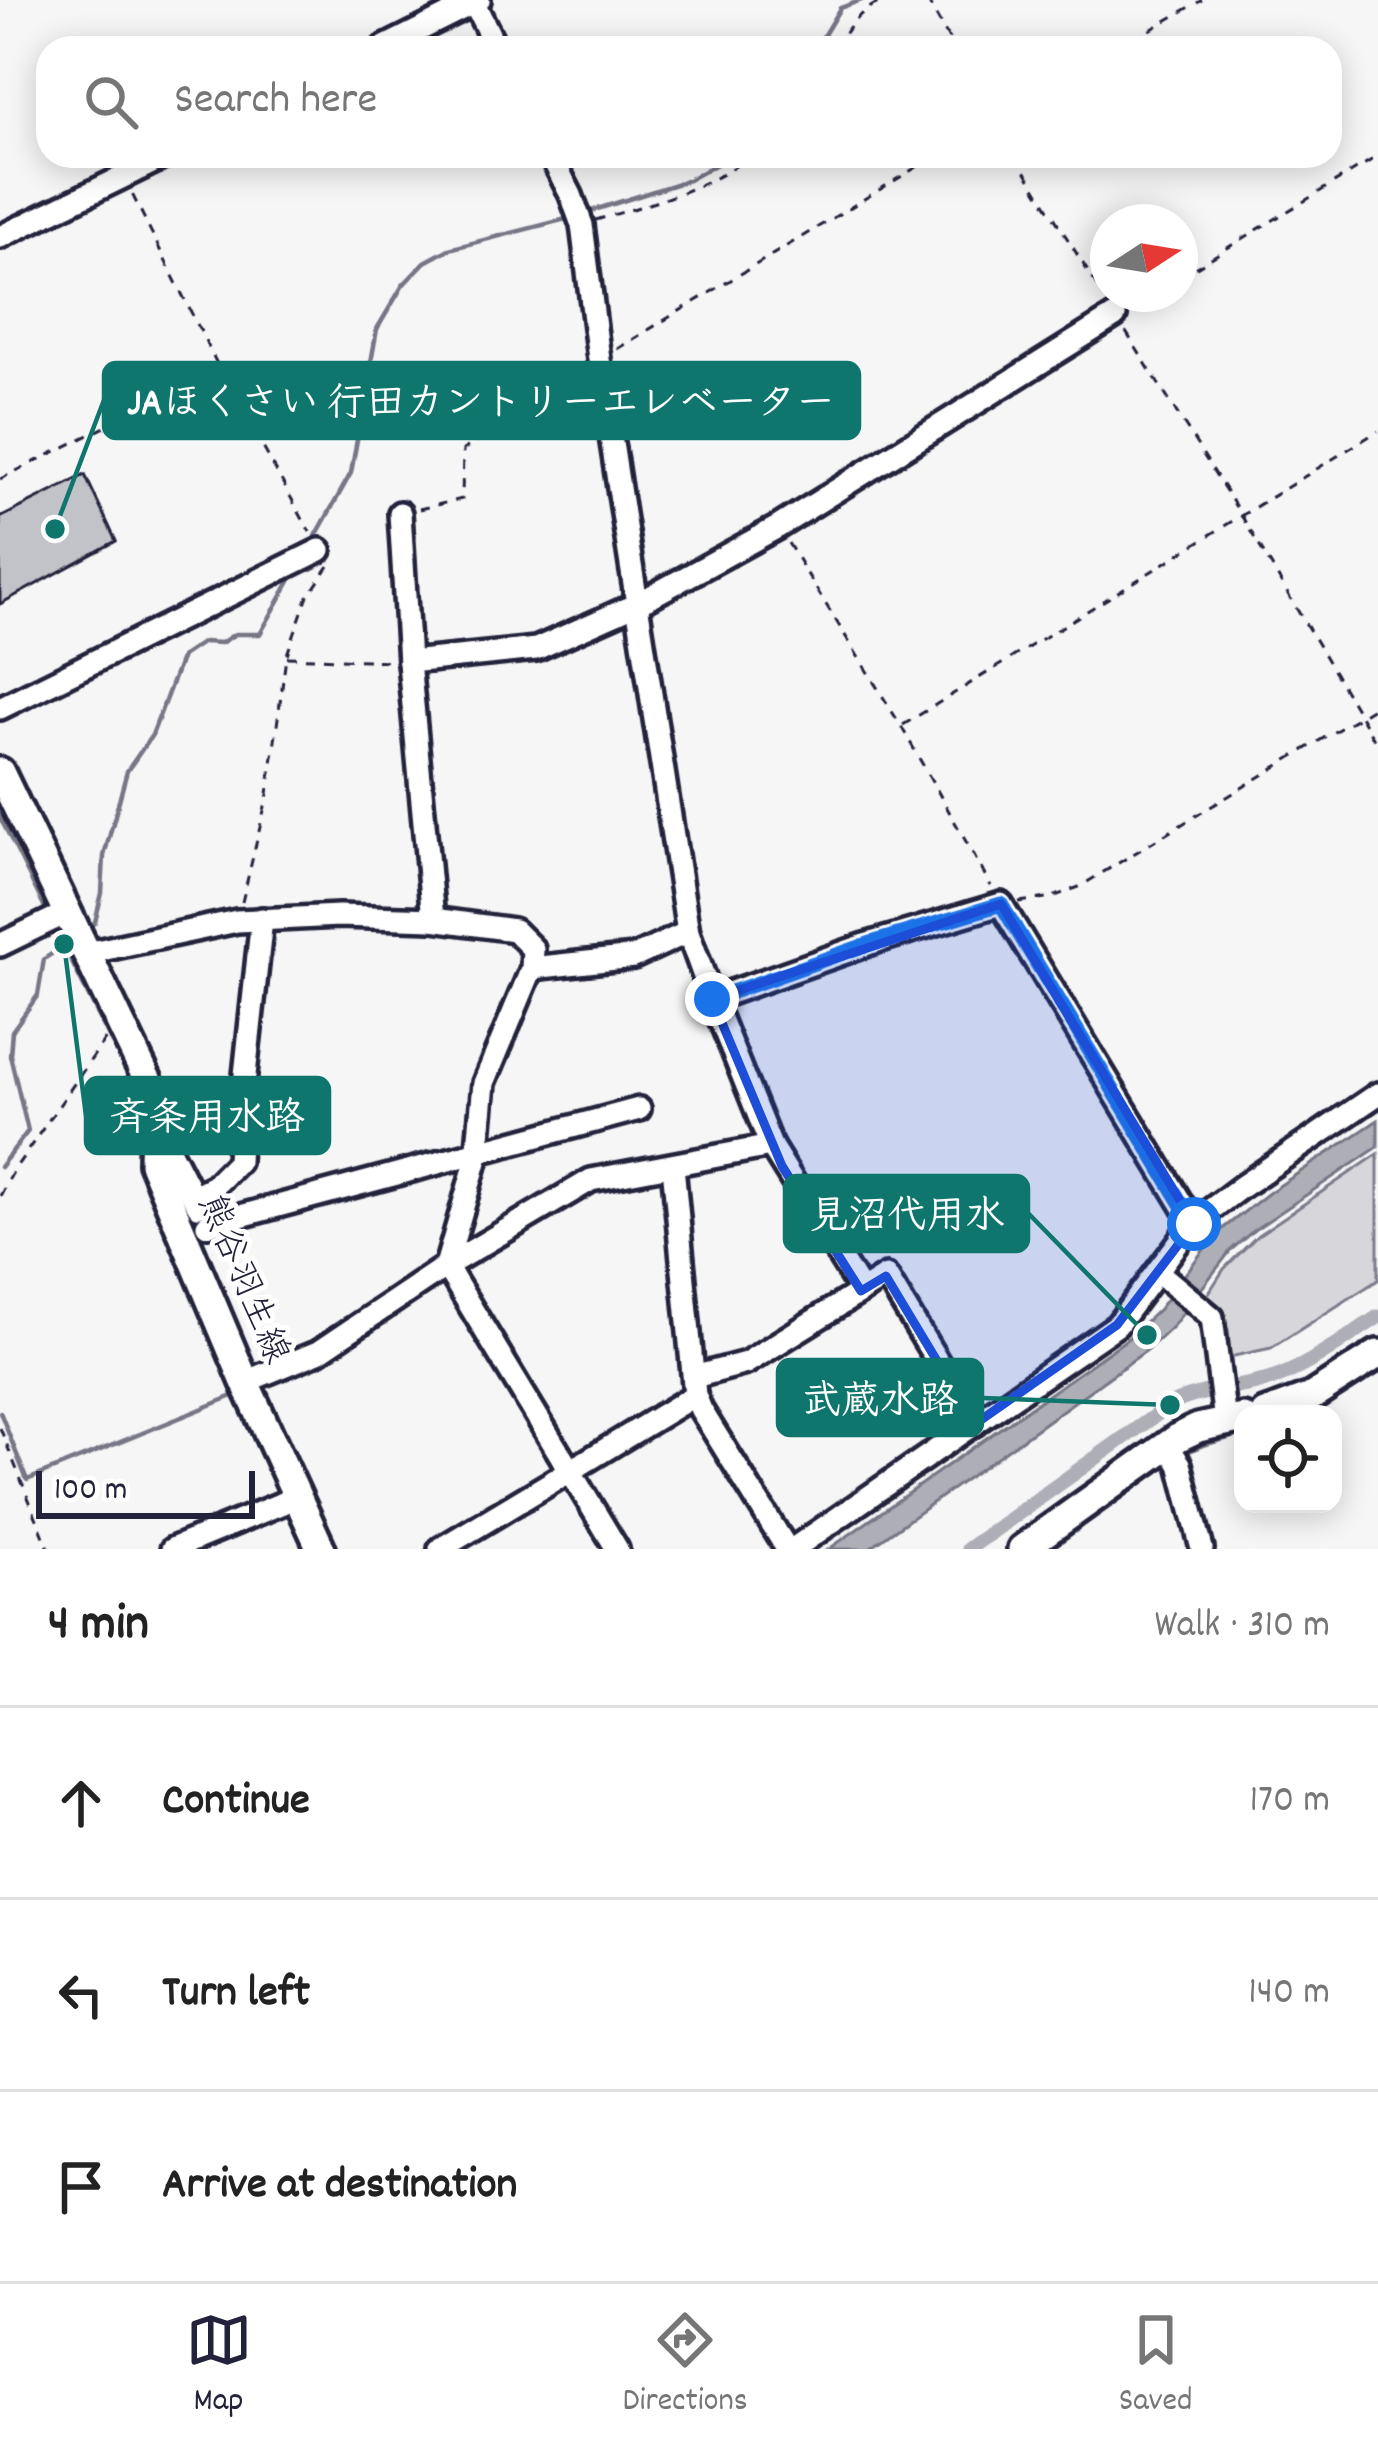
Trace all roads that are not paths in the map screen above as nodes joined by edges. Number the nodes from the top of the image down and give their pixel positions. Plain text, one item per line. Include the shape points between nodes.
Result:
1 (476, 2) edge
2 (407, 36) edge
3 (491, 36) edge
4 (143, 168) edge
5 (557, 168) edge
6 (0, 238) edge
7 (1115, 316) road end
8 (400, 513) road end
9 (309, 555) road end
10 (637, 604) junction
11 (409, 662) junction
12 (0, 709) edge
13 (0, 772) edge
14 (59, 916) junction
15 (262, 919) junction
16 (433, 919) junction
17 (688, 932) junction
18 (0, 946) edge
19 (87, 953) junction
20 (532, 968) junction
21 (712, 999) junction
22 (1378, 1094) edge
23 (639, 1109) dead end
24 (154, 1121) junction
25 (771, 1146) junction
26 (478, 1154) junction
27 (673, 1166) junction
28 (194, 1196) junction
29 (1194, 1224) junction
30 (195, 1229) junction
31 (446, 1266) junction
32 (1166, 1280) junction
33 (861, 1291) junction
34 (1378, 1354) edge
35 (254, 1378) junction
36 (694, 1386) junction
37 (1289, 1405) edge
38 (1230, 1415) edge
39 (975, 1424) junction
40 (1167, 1445) junction
41 (569, 1472) junction
42 (297, 1497) junction
43 (172, 1549) edge
44 (321, 1549) edge
45 (440, 1549) edge
46 (617, 1549) edge
47 (790, 1549) edge
48 (1022, 1549) edge
49 (1202, 1549) edge

1 - 2 street
1 - 3 street
4 - 6 street
5 - 10 street via 582,225
7 - 10 street
8 - 11 street
9 - 12 street
10 - 11 street via 536,649
10 - 17 street
11 - 16 street
13 - 14 main road, 熊谷羽生線
14 - 18 street
14 - 19 main road, 熊谷羽生線
15 - 16 street
15 - 19 street
15 - 28 street via 238,1162
16 - 20 street via 514,931 533,949
17 - 20 street via 634,957
17 - 21 street
19 - 24 main road, 熊谷羽生線 via 148,1081
20 - 26 street via 484,1083
21 - 25 street
21 - 29 street via 1001,904
22 - 29 street
23 - 26 street
24 - 28 street
24 - 30 main road, 熊谷羽生線 via 153,1163
25 - 27 street
25 - 33 street
26 - 30 street
26 - 31 street
27 - 31 street via 591,1180
27 - 36 street
28 - 30 street
29 - 32 street
30 - 35 main road, 熊谷羽生線
31 - 35 street via 318,1352
31 - 41 street
32 - 38 street via 1212,1317
32 - 39 street via 1117,1325
33 - 36 street
33 - 39 street via 886,1276
34 - 37 main road
35 - 42 main road, 熊谷羽生線
36 - 41 street
36 - 47 street via 701,1410
38 - 40 main road
39 - 47 street
40 - 48 main road
40 - 49 street via 1180,1464
41 - 45 street
41 - 46 street
42 - 43 street
42 - 44 main road, 熊谷羽生線

